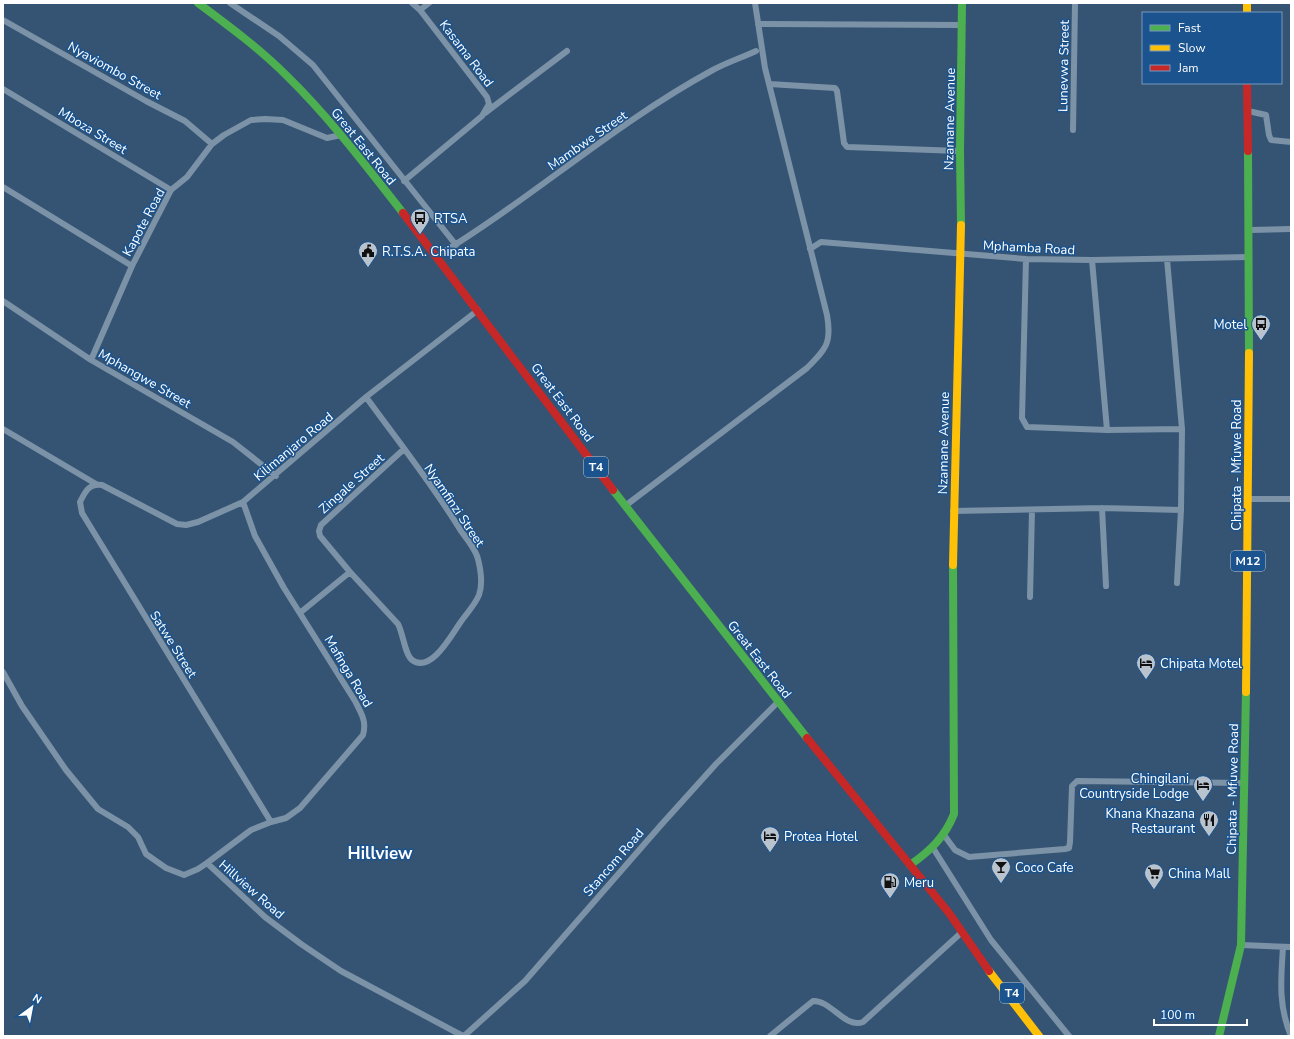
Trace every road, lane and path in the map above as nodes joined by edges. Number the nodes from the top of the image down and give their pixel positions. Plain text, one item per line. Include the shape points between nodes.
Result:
1 (198, 3) edge
2 (230, 3) edge
3 (412, 3) edge
4 (429, 3) edge
5 (755, 3) edge
6 (962, 3) edge
7 (1075, 3) edge
8 (420, 10) junction
9 (3, 20) edge
10 (758, 24) junction
11 (962, 25) junction
12 (567, 51) dead end
13 (756, 51) dead end
14 (769, 84) junction
15 (1247, 84) edge
16 (3, 89) edge
17 (1248, 111) junction
18 (482, 116) junction
19 (1073, 130) dead end
20 (341, 135) junction
21 (1291, 142) edge
22 (212, 144) junction
23 (960, 151) junction
24 (404, 181) junction
25 (3, 187) edge
26 (171, 190) junction
27 (1291, 229) edge
28 (1249, 230) junction
29 (456, 245) junction
30 (810, 250) junction
31 (962, 254) junction
32 (437, 256) junction
33 (1249, 257) junction
34 (1026, 259) junction
35 (1166, 259) junction
36 (1092, 260) junction
37 (132, 266) junction
38 (3, 301) edge
39 (478, 310) junction
40 (91, 360) junction
41 (366, 397) junction
42 (3, 429) edge
43 (1182, 429) junction
44 (1107, 430) junction
45 (404, 450) junction
46 (276, 476) junction
47 (99, 485) junction
48 (1247, 499) junction
49 (1291, 499) edge
50 (243, 502) junction
51 (625, 506) junction
52 (1102, 508) junction
53 (1032, 510) junction
54 (1181, 510) junction
55 (953, 511) junction
56 (350, 572) junction
57 (1177, 584) dead end
58 (1106, 586) dead end
59 (1030, 597) dead end
60 (301, 612) junction
61 (454, 631) joint
62 (3, 672) edge
63 (778, 702) junction
64 (1244, 783) junction
65 (271, 822) junction
66 (944, 835) junction
67 (933, 848) junction
68 (207, 863) junction
69 (910, 865) junction
70 (962, 932) junction
71 (1241, 945) junction
72 (1283, 947) junction
73 (1291, 947) edge
74 (975, 950) junction
75 (463, 1036) edge
76 (770, 1036) edge
77 (1039, 1036) edge
78 (1047, 1036) edge
79 (1069, 1036) edge
80 (1219, 1036) edge
81 (1291, 1036) edge

1 - 20 main road, Great East Road / T4 via 232,28 287,76
2 - 24 street via 279,36 312,65
3 - 8 street, Kasama Road
4 - 8 street
5 - 10 street
6 - 11 main road, Nzamane Avenue
7 - 19 street, Lunevwa Street
8 - 18 street, Kasama Road via 487,97 489,104
9 - 22 street, Nyaviombo Street via 185,121
10 - 11 street
10 - 14 street
11 - 23 main road, Nzamane Avenue
12 - 18 street
13 - 29 street, Mambwe Street via 712,70 645,112
14 - 23 street via 835,88 844,143 848,147
14 - 30 street
15 - 17 main road, Chipata - Mfuwe Road / M12
16 - 26 street, Mboza Street
17 - 21 street via 1266,115 1271,140
17 - 28 main road, Chipata - Mfuwe Road / M12
18 - 24 street
20 - 22 street, Kapote Road via 327,138 282,120 265,119 251,120
20 - 32 main road, Great East Road / T4
22 - 26 street, Kapote Road via 187,177
23 - 31 main road, Nzamane Avenue
24 - 29 street
25 - 37 street, Kapote Road
26 - 37 street, Kapote Road
27 - 28 street
28 - 33 main road, Chipata - Mfuwe Road / M12
29 - 32 street, Mambwe Street
30 - 31 street, Mphamba Road via 821,242
30 - 51 street via 830,332 821,354 807,368
31 - 34 street, Mphamba Road
31 - 55 main road, Nzamane Avenue
32 - 39 main road, Great East Road / T4
33 - 35 street, Mphamba Road
33 - 48 main road, Chipata - Mfuwe Road / M12
34 - 36 street, Mphamba Road
34 - 44 street via 1024,423 1027,428 1035,429
35 - 36 street, Mphamba Road
35 - 43 street
36 - 44 street
37 - 40 street
38 - 40 street, Mphangwe Street
39 - 41 street, Kilimanjaro Road
39 - 51 main road, Great East Road / T4
40 - 46 street, Mphangwe Street via 234,442
41 - 45 street, Nyamfinzi Street
41 - 46 street, Kilimanjaro Road
42 - 47 street, Kilimanjaro Road
43 - 44 street
43 - 54 street
45 - 56 street, Zingale Street via 321,525 320,536
45 - 61 street, Nyamfinzi Street via 478,557 481,586 478,597
46 - 50 street, Kilimanjaro Road
47 - 50 street, Kilimanjaro Road via 177,524 198,522
47 - 65 street, Satwe Street via 90,486 84,492 80,502 82,513
48 - 49 street
48 - 64 main road, Chipata - Mfuwe Road / M12
50 - 60 street, Mafinga Road via 255,536 284,588
51 - 63 main road, Great East Road / T4
52 - 53 street
52 - 54 street
52 - 58 street
53 - 55 street
53 - 59 street
54 - 57 street
55 - 66 main road, Nzamane Avenue via 954,814
56 - 60 street
56 - 61 street, Zingale Street via 398,624 412,660 424,662 435,657
60 - 65 street, Mafinga Road via 355,701 366,727 363,735 300,808 286,818
62 - 68 street, Hillview Road via 22,706 66,770 98,809 128,827 138,837 146,854 166,868 184,874
63 - 69 main road, Great East Road / T4
63 - 75 street, Stancom Road via 716,764 525,981
64 - 66 street via 1077,781 1072,786 1070,842 1069,848 1065,849 969,857 955,850
64 - 71 main road, Chipata - Mfuwe Road / M12
65 - 68 street, Mafinga Road via 251,830
66 - 67 main road, Nzamane Avenue
67 - 69 main road, Nzamane Avenue
67 - 79 street via 991,940
68 - 75 street, Hillview Road via 265,917 301,944 341,971
69 - 70 main road, Great East Road / T4
70 - 74 main road, Great East Road / T4
70 - 76 street via 862,1022 851,1023 825,1004 813,1001
71 - 72 street
71 - 80 main road, Chipata - Mfuwe Road / M12
72 - 73 street
72 - 81 street via 1280,999
74 - 77 main road, Great East Road / T4
74 - 78 main road, Great East Road / T4

